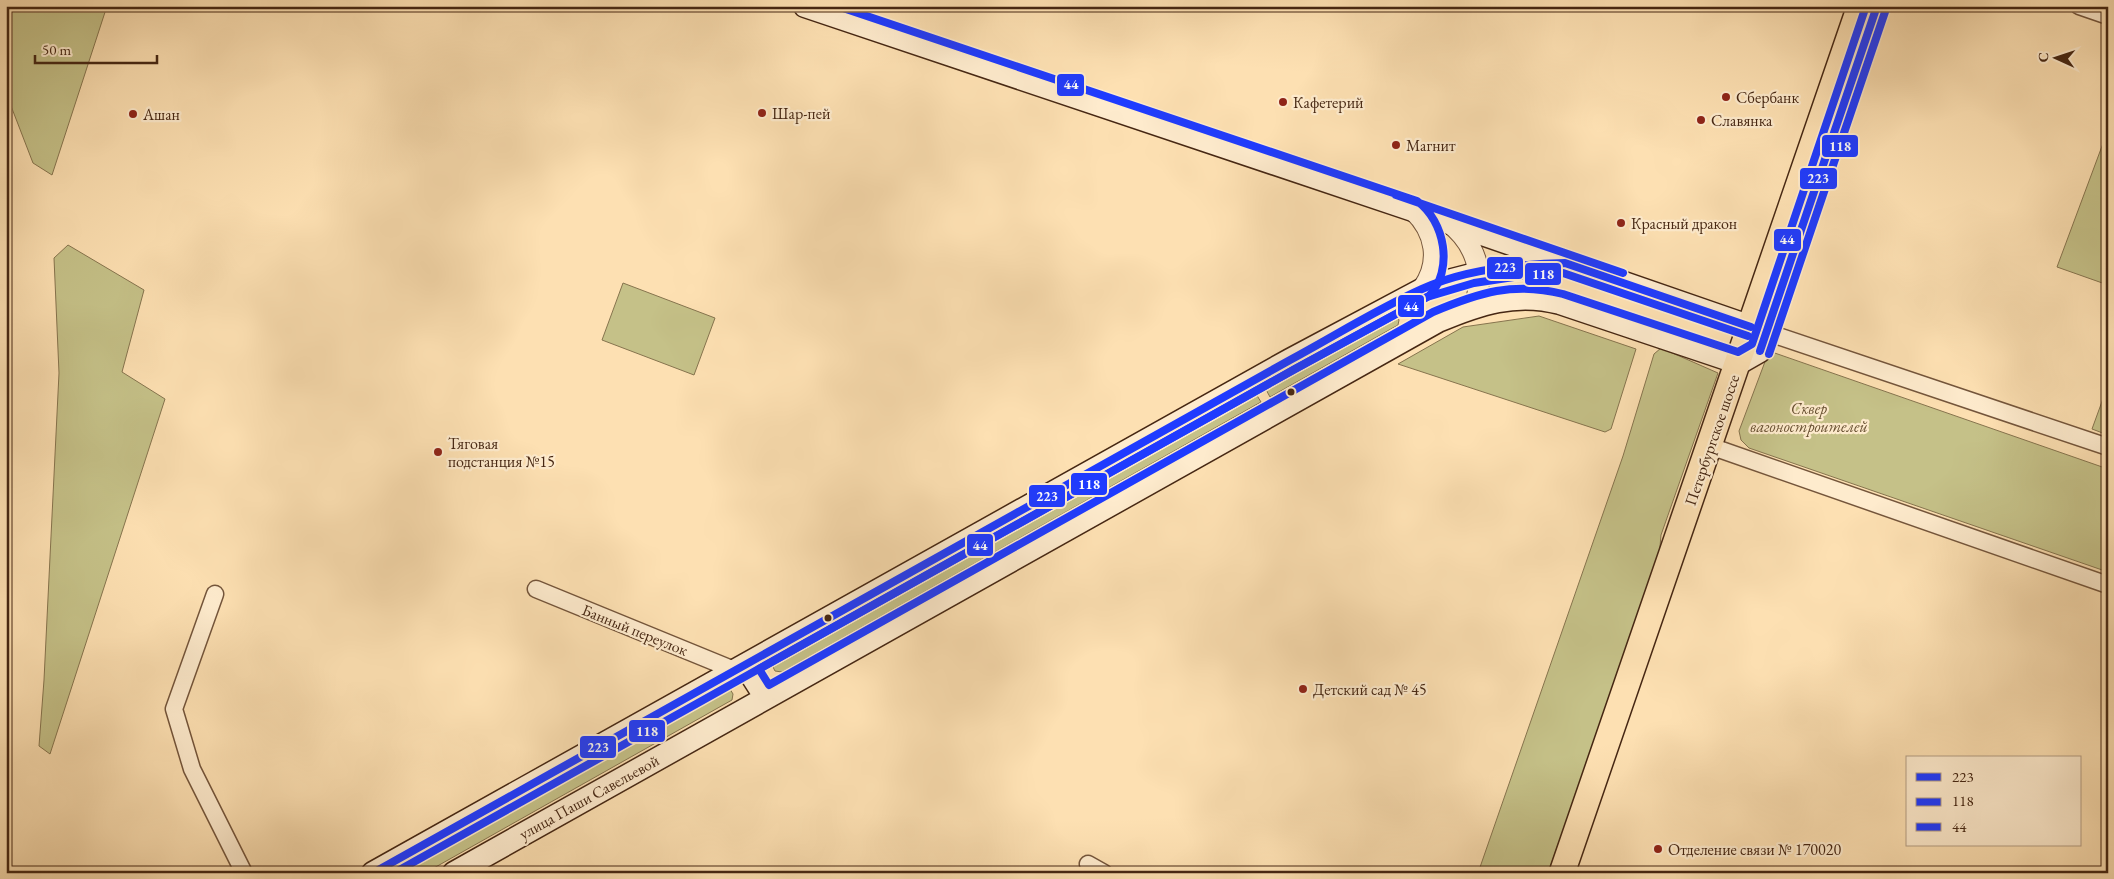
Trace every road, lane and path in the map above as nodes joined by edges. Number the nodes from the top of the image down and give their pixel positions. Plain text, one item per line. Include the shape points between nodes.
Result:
1 (805, 6) edge
2 (1860, 6) edge
3 (1878, 6) edge
4 (2079, 6) edge
5 (2108, 16) edge
6 (1413, 210) junction
7 (1447, 222) junction
8 (1565, 263) junction
9 (1479, 272) junction
10 (1424, 288) junction
11 (1474, 306) junction
12 (1754, 343) junction
13 (2108, 447) edge
14 (1718, 449) junction
15 (2108, 585) edge
16 (536, 589) dead end
17 (215, 594) dead end
18 (740, 668) junction
19 (766, 698) junction
20 (1088, 864) dead end
21 (244, 873) edge
22 (373, 873) edge
23 (454, 873) edge
24 (1104, 873) edge
25 (1562, 873) edge
26 (1580, 873) edge

1 - 6 main road
2 - 12 main road, Петербургское шоссе
3 - 12 main road, Петербургское шоссе
4 - 5 street
6 - 7 main road
6 - 10 street via 1427,226 1434,247 1433,269
7 - 8 main road
7 - 9 street via 1470,245
8 - 9 main road
8 - 12 main road
9 - 10 main road
9 - 11 street
10 - 18 main road
11 - 12 main road, улица Паши Савельевой via 1517,298 1552,301
11 - 19 main road, улица Паши Савельевой via 1438,321
12 - 13 street
12 - 14 main road, Петербургское шоссе
14 - 15 street
14 - 25 main road, Петербургское шоссе
14 - 26 main road, Петербургское шоссе
16 - 18 street, Банный переулок
17 - 21 street via 174,709 192,769
18 - 19 main road
18 - 22 main road
19 - 23 main road, улица Паши Савельевой
20 - 24 street

